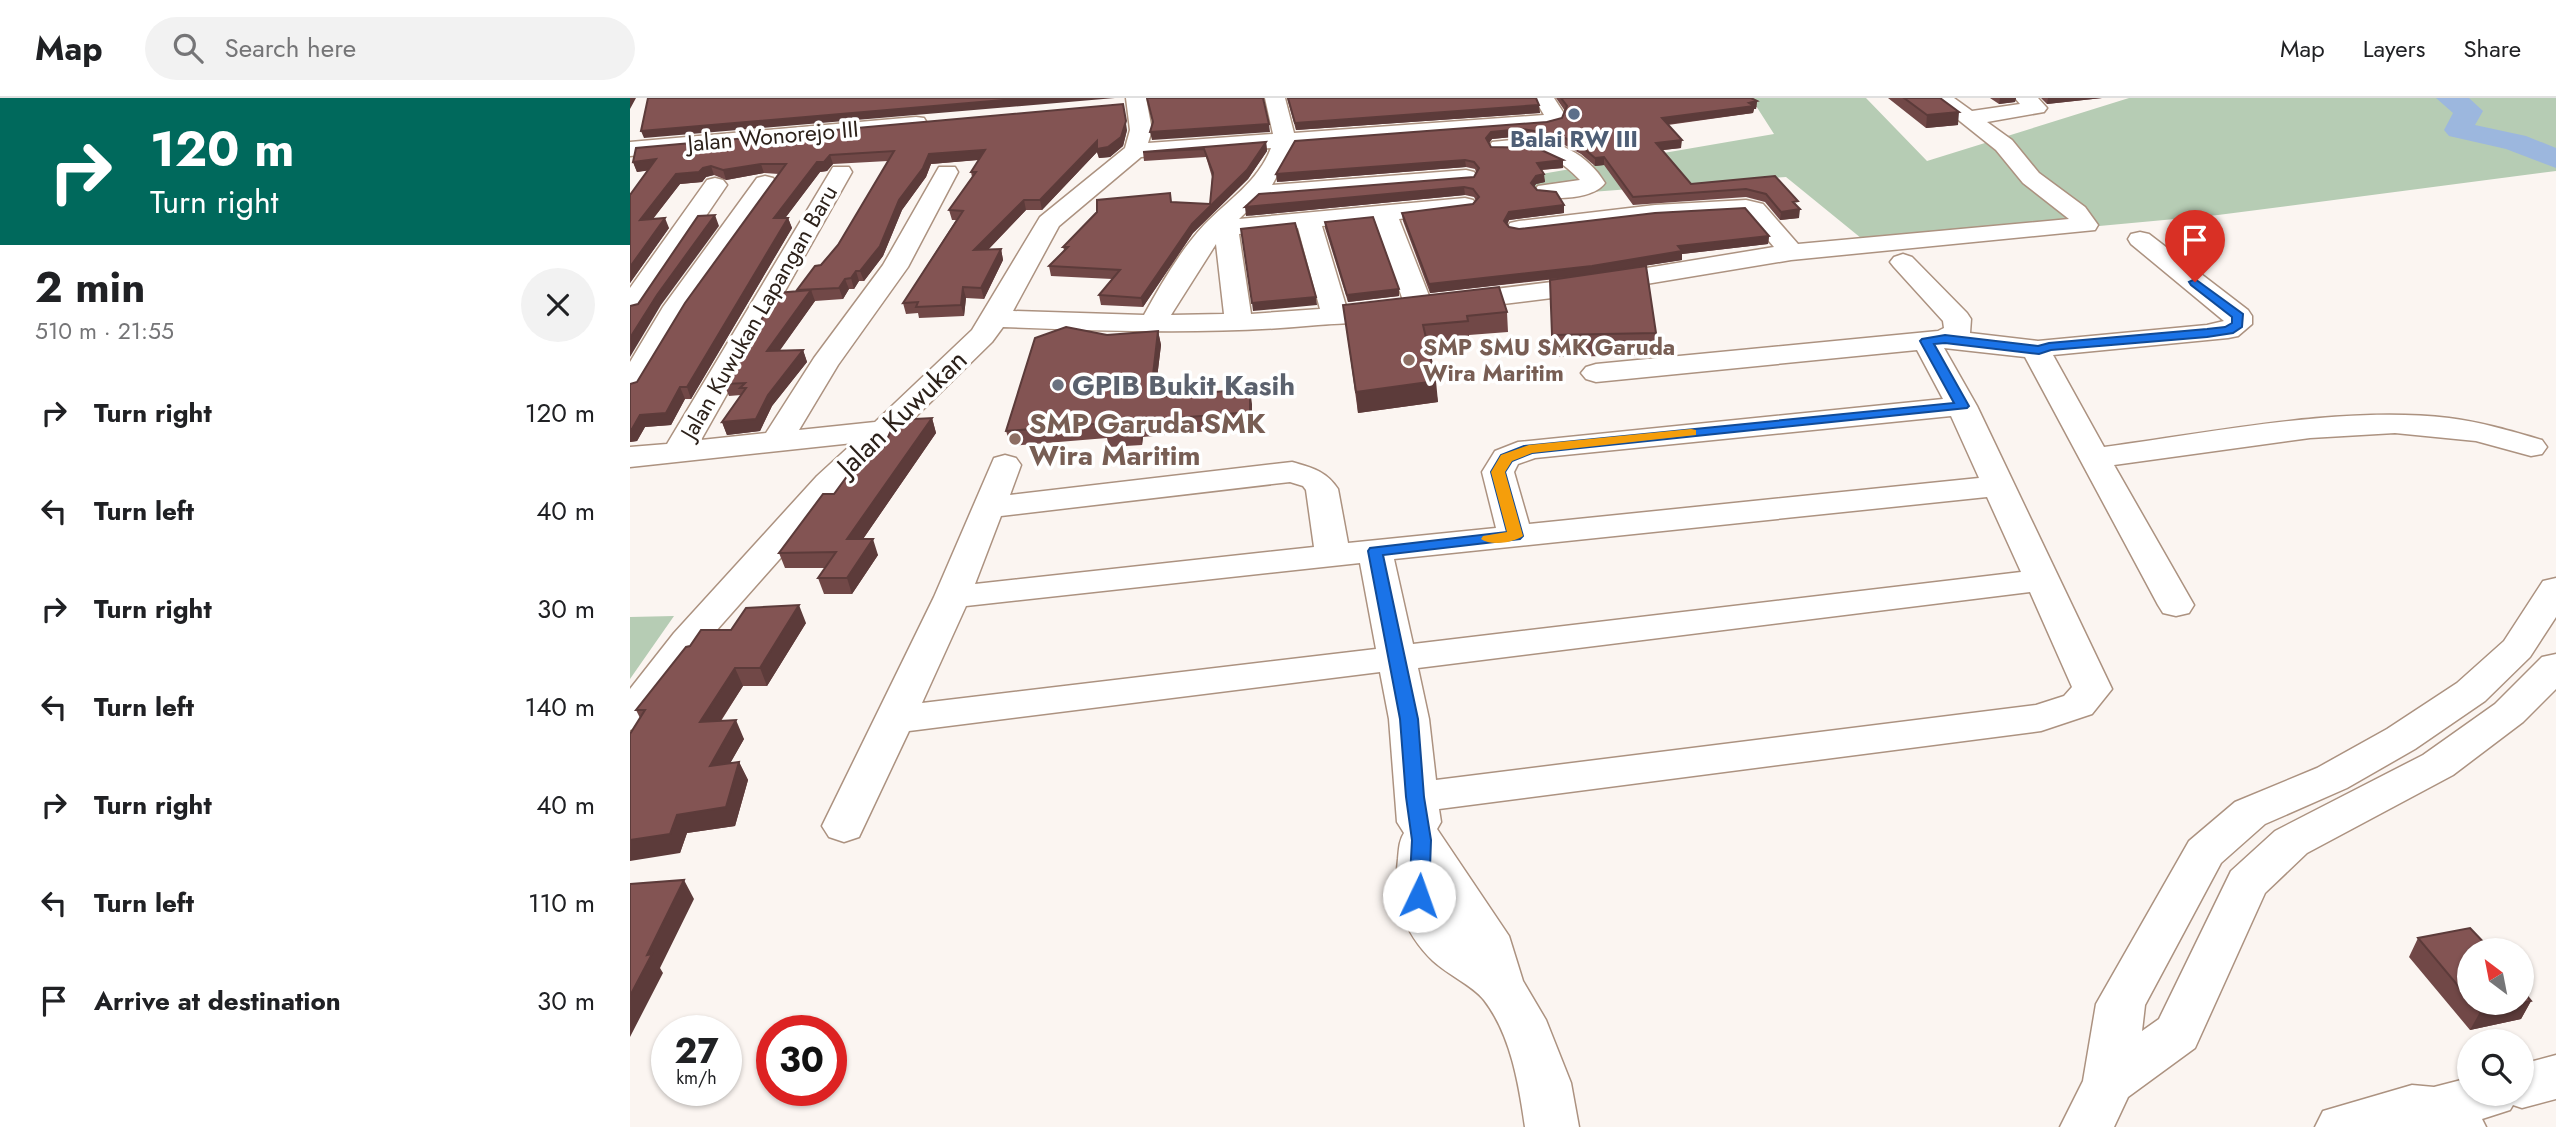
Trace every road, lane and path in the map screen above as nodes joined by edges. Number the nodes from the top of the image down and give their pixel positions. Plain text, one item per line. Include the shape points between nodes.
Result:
1 (915, 98) edge
2 (1545, 98) edge
3 (1941, 98) edge
4 (2025, 98) edge
5 (1474, 101) edge
6 (1132, 102) edge
7 (1283, 118) edge
8 (1970, 118) junction
9 (1487, 125) junction
10 (804, 132) junction
11 (630, 149) edge
12 (1135, 151) junction
13 (796, 155) edge
14 (841, 172) dead end
15 (947, 172) dead end
16 (1466, 177) edge
17 (765, 183) dead end
18 (715, 185) dead end
19 (1546, 191) edge
20 (1255, 193) junction
21 (1465, 205) edge
22 (1384, 212) junction
23 (1308, 220) junction
24 (1519, 228) edge
25 (1220, 229) junction
26 (2140, 239) dead end
27 (1791, 252) junction
28 (1903, 262) dead end
29 (1419, 306) junction
30 (630, 307) edge
31 (1336, 317) junction
32 (995, 319) junction
33 (1239, 323) junction
34 (1153, 324) junction
35 (1936, 340) junction
36 (2039, 350) junction
37 (1596, 373) dead end
38 (630, 386) edge
39 (1962, 406) junction
40 (2395, 424) joint
41 (885, 429) junction
42 (777, 441) junction
43 (2543, 449) edge
44 (678, 452) junction
45 (2095, 458) junction
46 (633, 461) edge
47 (1005, 466) dead end
48 (2000, 486) junction
49 (990, 507) junction
50 (1515, 536) junction
51 (1375, 551) junction
52 (1333, 556) junction
53 (2043, 580) junction
54 (2556, 589) edge
55 (952, 597) junction
56 (2176, 605) dead end
57 (1396, 659) junction
58 (2556, 666) edge
59 (630, 718) edge
60 (896, 719) junction
61 (2250, 813) junction
62 (1418, 818) junction
63 (844, 826) dead end
64 (2291, 842) junction
65 (2556, 1077) edge
66 (2109, 1082) junction
67 (2534, 1083) edge
68 (2469, 1106) edge
69 (2446, 1118) edge
70 (1552, 1127) edge
71 (2087, 1127) edge
72 (2342, 1127) edge

1 - 10 street, Jalan Wonorejo III via 923,123
2 - 9 street via 1554,119
3 - 8 street
4 - 8 street via 2037,108
5 - 9 street
6 - 12 street via 1141,130
7 - 9 street
7 - 12 street
7 - 20 street via 1286,165
8 - 27 street via 2086,225
9 - 19 street via 1491,148 1551,147 1593,183
10 - 11 street, Jalan Wonorejo III
10 - 13 street
12 - 32 street, Jalan Kuwukan via 1049,222
14 - 44 street, Jalan Kuwukan Lapangan Baru
15 - 42 street via 895,267 824,364
16 - 20 street
17 - 38 street via 673,313
18 - 30 street
20 - 25 street
21 - 22 street
22 - 23 street
22 - 29 street
23 - 25 street
23 - 31 street
24 - 27 street via 1746,207 1755,209
25 - 33 street
25 - 34 street via 1164,302
26 - 36 street via 2238,316 2238,324 2207,333
27 - 29 street via 1592,285
28 - 35 street via 1957,319 1958,331
29 - 31 street
31 - 33 street
32 - 34 street
32 - 41 street, Jalan Kuwukan
33 - 34 street
35 - 36 street
35 - 37 street
35 - 39 street
36 - 45 street via 2044,371
39 - 48 street
39 - 50 street via 1529,449 1506,458 1498,472
40 - 43 street
40 - 45 street via 2309,429
41 - 42 street
41 - 59 street, Jalan Kuwukan via 829,483 687,641
42 - 44 street
44 - 46 street
45 - 56 street
47 - 49 street
48 - 50 street
48 - 53 street
49 - 52 street via 1292,472 1314,479 1321,489
49 - 55 street
50 - 51 street
51 - 52 street
51 - 57 street
52 - 55 street
53 - 57 street
53 - 62 street via 2092,689 2078,705 2041,718
54 - 61 street via 2518,649 2471,692 2332,778
55 - 60 street
57 - 60 street
57 - 62 street via 1409,719
58 - 64 street via 2509,713 2438,765
60 - 63 street
61 - 64 street
61 - 66 street via 2205,852 2122,1004
62 - 70 street via 1419,896 1431,926 1453,951 1500,985 1521,1020 1545,1083
64 - 66 street via 2247,883 2177,1033
65 - 67 street
66 - 71 street
68 - 69 street
69 - 72 street via 2412,1107

